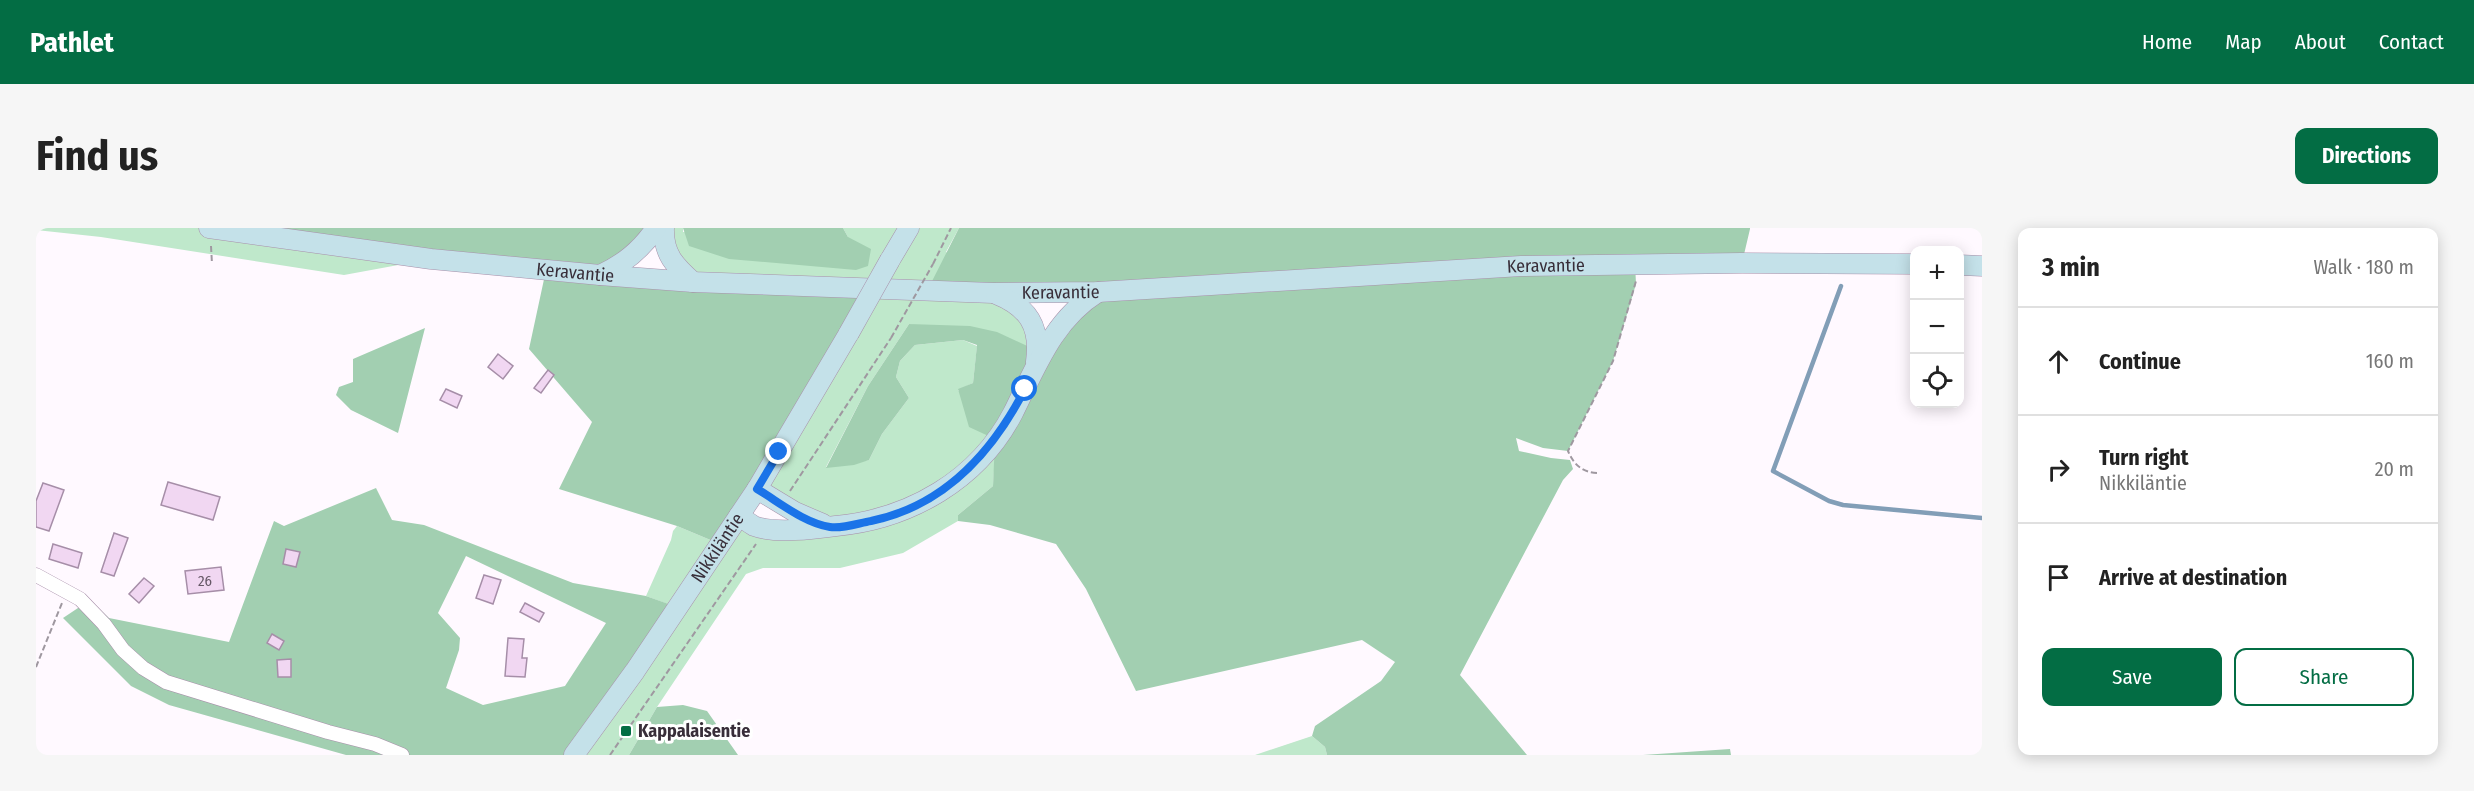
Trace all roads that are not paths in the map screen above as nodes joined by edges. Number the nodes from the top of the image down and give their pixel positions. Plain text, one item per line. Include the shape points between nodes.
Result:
1 (209, 228) edge
2 (656, 228) edge
3 (664, 228) edge
4 (909, 228) edge
5 (1910, 264) edge
6 (1964, 265) edge
7 (1982, 266) edge
8 (600, 275) junction
9 (693, 282) junction
10 (1098, 292) junction
11 (993, 293) junction
12 (1035, 367) junction
13 (757, 489) junction
14 (739, 516) junction
15 (831, 527) junction
16 (36, 575) edge
17 (402, 755) edge
18 (574, 755) edge

1 - 8 main road, Keravantie via 431,259
2 - 8 main road via 626,261
3 - 9 main road via 669,258
4 - 13 main road, Nikkiläntie, bridge
5 - 10 main road, Keravantie via 1634,263 1498,267
6 - 7 main road
8 - 9 main road, Keravantie
9 - 11 main road, Keravantie
10 - 11 main road, Keravantie
10 - 12 main road via 1074,309
11 - 12 main road via 1016,303 1030,318 1038,351
12 - 15 main road via 1006,424 960,478 909,509 882,519
13 - 14 main road, Nikkiläntie
13 - 15 main road via 808,519
14 - 15 main road via 766,528
14 - 18 main road, Nikkiläntie
16 - 17 street via 80,599 130,656 166,682

